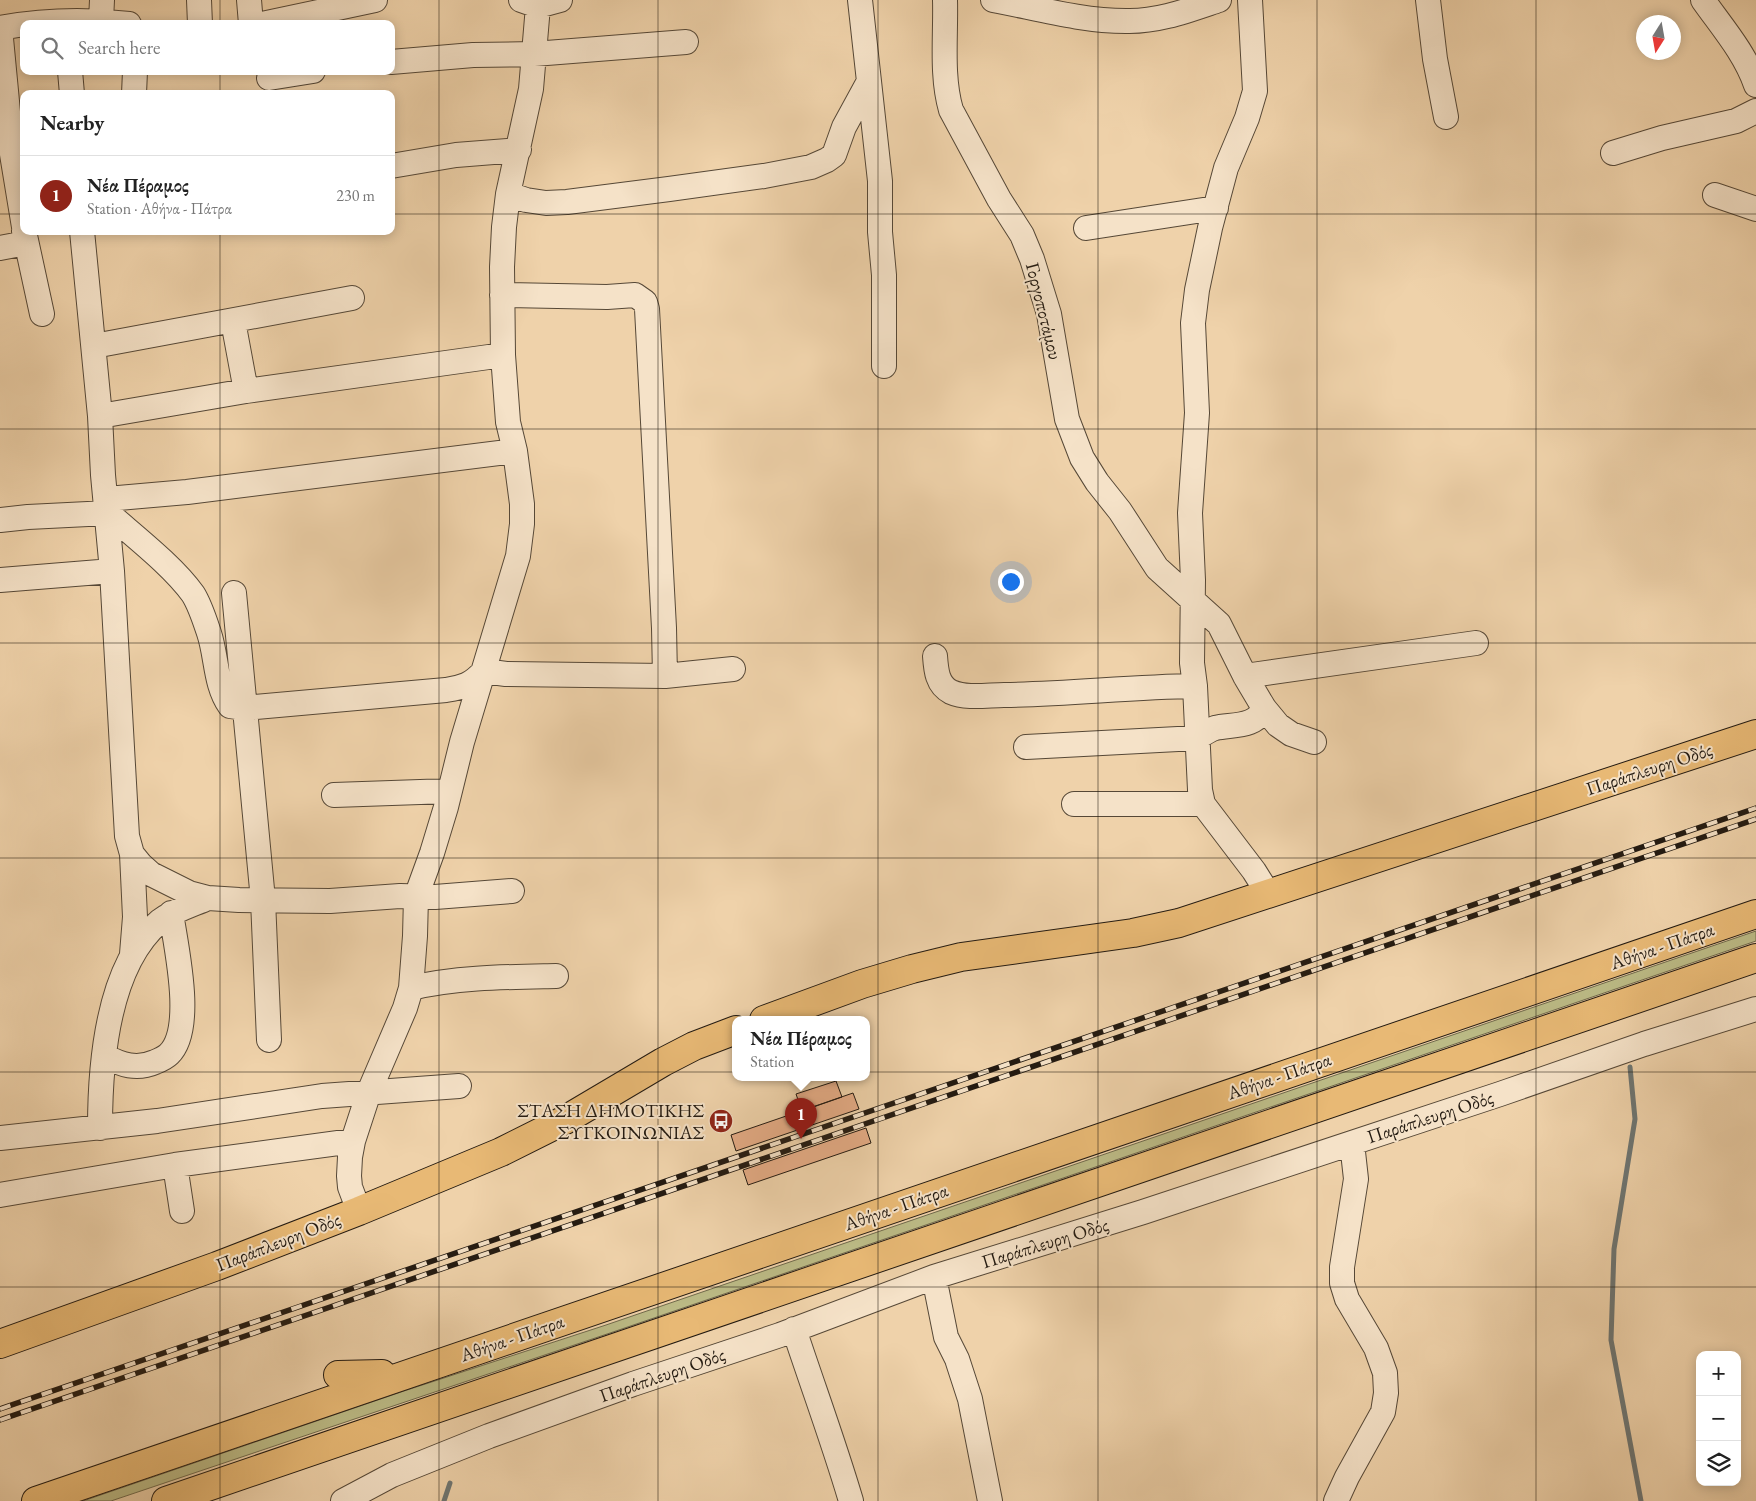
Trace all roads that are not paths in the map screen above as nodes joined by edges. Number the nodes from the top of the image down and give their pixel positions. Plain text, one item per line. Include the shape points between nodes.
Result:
1 (199, 0) edge
2 (249, 0) edge
3 (375, 0) edge
4 (860, 0) edge
5 (945, 0) edge
6 (993, 0) edge
7 (1219, 0) edge
8 (1250, 0) edge
9 (1428, 0) edge
10 (1703, 0) edge
11 (540, 2) edge
12 (113, 17) edge
13 (85, 20) edge
14 (200, 20) edge
15 (251, 20) edge
16 (281, 20) edge
17 (20, 25) edge
18 (0, 28) edge
19 (686, 42) dead end
20 (534, 54) junction
21 (395, 62) edge
22 (70, 75) edge
23 (135, 75) edge
24 (288, 75) edge
25 (269, 78) dead end
26 (868, 83) junction
27 (1756, 85) edge
28 (72, 90) edge
29 (134, 90) edge
30 (1756, 110) edge
31 (1446, 117) dead end
32 (519, 150) junction
33 (1613, 153) dead end
34 (395, 165) edge
35 (508, 194) junction
36 (1714, 195) dead end
37 (20, 203) edge
38 (1216, 208) junction
39 (1756, 209) edge
40 (1086, 228) dead end
41 (23, 235) edge
42 (25, 235) edge
43 (82, 235) edge
44 (0, 248) edge
45 (502, 294) junction
46 (352, 298) dead end
47 (42, 314) dead end
48 (233, 321) junction
49 (94, 346) junction
50 (503, 355) junction
51 (884, 366) dead end
52 (246, 391) junction
53 (100, 416) junction
54 (515, 451) junction
55 (107, 506) junction
56 (0, 520) edge
57 (112, 571) junction
58 (0, 580) edge
59 (234, 593) dead end
60 (1192, 602) junction
61 (1476, 643) dead end
62 (935, 656) dead end
63 (733, 669) dead end
64 (484, 671) junction
65 (665, 676) junction
66 (1245, 676) junction
67 (1195, 686) junction
68 (244, 708) junction
69 (1264, 708) junction
70 (1756, 734) edge
71 (1197, 738) junction
72 (1314, 742) dead end
73 (1026, 747) dead end
74 (449, 791) junction
75 (334, 795) dead end
76 (1074, 804) dead end
77 (1203, 804) junction
78 (132, 854) junction
79 (512, 891) dead end
80 (1269, 895) junction
81 (416, 897) junction
82 (208, 898) junction
83 (263, 900) junction
84 (172, 913) junction
85 (1756, 914) edge
86 (1756, 958) edge
87 (130, 963) junction
88 (556, 976) dead end
89 (411, 988) junction
90 (1756, 1009) edge
91 (775, 1016) edge
92 (732, 1032) edge
93 (269, 1040) dead end
94 (105, 1056) junction
95 (459, 1086) dead end
96 (369, 1092) junction
97 (100, 1128) junction
98 (0, 1138) edge
99 (354, 1141) junction
100 (1352, 1143) junction
101 (175, 1165) junction
102 (0, 1195) edge
103 (182, 1211) dead end
104 (359, 1211) junction
105 (934, 1277) junction
106 (794, 1329) junction
107 (0, 1344) edge
108 (409, 1374) junction
109 (338, 1375) dead end
110 (414, 1416) junction
111 (339, 1462) dead end
112 (392, 1475) junction
113 (52, 1477) dead end
114 (19, 1501) edge
115 (36, 1501) edge
116 (166, 1501) edge
117 (343, 1501) edge
118 (382, 1501) edge
119 (851, 1501) edge
120 (990, 1501) edge
121 (1336, 1501) edge

1 - 14 street
2 - 15 street
3 - 16 street
4 - 26 street
5 - 60 street, Γοργοποτάμου via 946,76 951,110 1022,235 1032,259 1049,314 1067,419 1082,458 1157,568
6 - 7 street via 1127,22 1171,16
8 - 38 street via 1255,91 1226,168
9 - 31 street
10 - 27 street via 1735,43
11 - 20 street
12 - 13 street
17 - 18 street
18 - 37 street
19 - 20 street
20 - 21 street
20 - 32 street
22 - 28 street
23 - 29 street
24 - 25 street
26 - 35 street via 844,127 834,154 828,160 811,166 755,177 567,202 546,203
26 - 51 street via 880,181
30 - 33 street via 1736,121
32 - 34 street via 456,155
32 - 35 street
35 - 45 street
36 - 39 street
38 - 40 street
38 - 60 street via 1197,290 1194,323 1197,413 1190,513
41 - 44 street
42 - 47 street
43 - 49 street
45 - 50 street
45 - 65 street via 635,295 645,302
46 - 48 street
48 - 49 street
48 - 52 street
49 - 53 street
50 - 52 street
50 - 54 street via 508,422
52 - 53 street
53 - 55 street
54 - 55 street via 187,492
54 - 64 street via 522,504 518,556
55 - 56 street
55 - 57 street
55 - 68 street via 194,596 210,635 225,698 230,706
57 - 58 street
57 - 78 street via 127,836
59 - 68 street
60 - 66 street, Γοργοποτάμου via 1218,624
60 - 67 street
61 - 66 street
62 - 67 street via 936,672 944,687 964,695
63 - 65 street
64 - 65 street
64 - 68 street via 464,687 446,690
64 - 74 street
66 - 69 street, Γοργοποτάμου
67 - 71 street
68 - 83 street
69 - 71 street via 1255,720 1214,728
69 - 72 street, Γοργοποτάμου via 1278,725 1291,734
70 - 80 main road, Παράπλευρη Οδός
71 - 73 street
71 - 77 street
74 - 75 street
74 - 81 street
76 - 77 street
77 - 80 street
78 - 82 street via 151,874 189,893
78 - 87 street via 135,917
79 - 81 street
80 - 91 main road, Παράπλευρη Οδός via 1180,923 1133,933 961,958 912,969
81 - 83 street
81 - 89 street
82 - 83 street
82 - 84 street
83 - 93 street
84 - 87 street via 146,935
84 - 94 street via 182,992 175,1046 168,1056 151,1064 133,1067
85 - 108 main road, Αθήνα - Πάτρα
86 - 110 main road
87 - 94 street via 111,1014
88 - 89 street via 472,979
89 - 96 street
90 - 100 street, Παράπλευρη Οδός
92 - 104 main road, Παράπλευρη Οδός via 686,1050 565,1120 501,1152
94 - 97 street
95 - 96 street
96 - 97 street
96 - 99 street
97 - 98 street
99 - 101 street
99 - 104 street via 349,1176
100 - 105 street, Παράπλευρη Οδός
100 - 121 street via 1356,1179 1342,1283 1347,1299 1376,1348 1385,1373 1386,1393 1383,1412
101 - 102 street
101 - 103 street
104 - 107 main road, Παράπλευρη Οδός
105 - 106 street, Παράπλευρη Οδός
105 - 120 street via 946,1337 970,1399
106 - 112 street, Παράπλευρη Οδός via 489,1436
106 - 119 street
108 - 109 main road
108 - 115 main road, Αθήνα - Πάτρα
110 - 111 main road
110 - 116 main road
112 - 117 street, Παράπλευρη Οδός
112 - 118 street
113 - 114 main road

